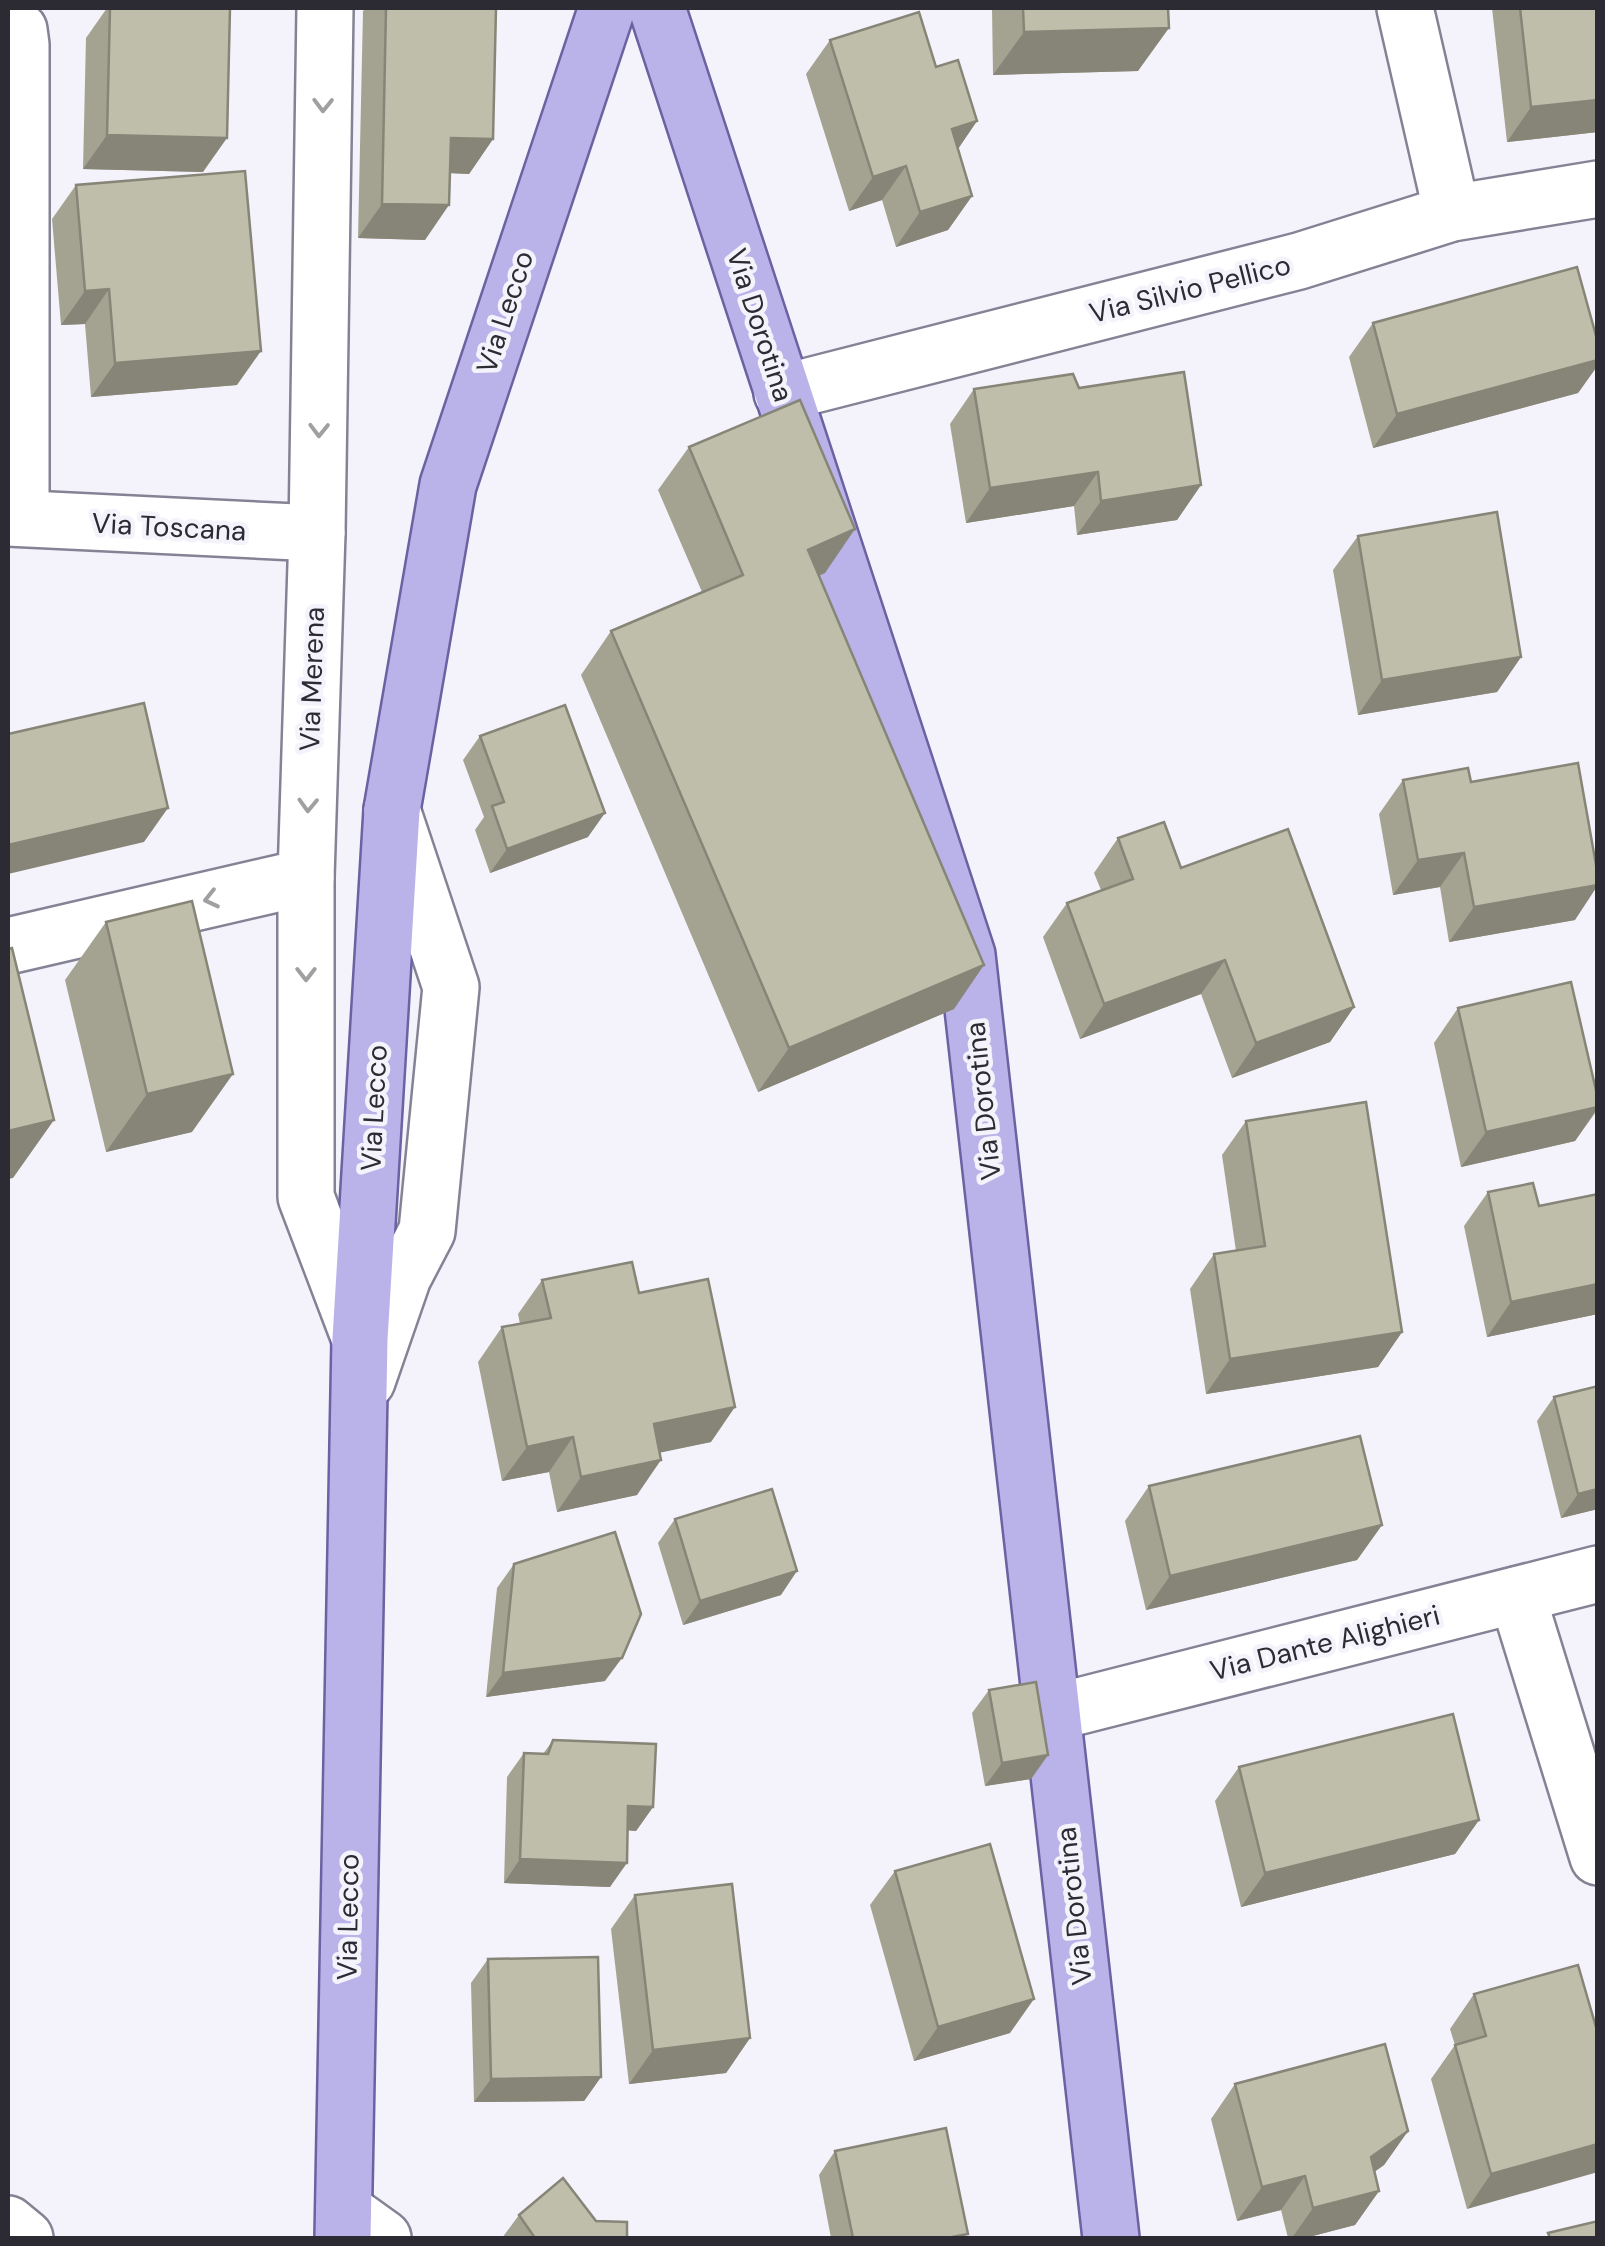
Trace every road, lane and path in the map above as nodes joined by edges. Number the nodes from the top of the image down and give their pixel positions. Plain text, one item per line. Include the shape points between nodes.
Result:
1 (324, 8) edge
2 (607, 8) edge
3 (657, 8) edge
4 (1405, 8) edge
5 (8, 20) edge
6 (1598, 189) edge
7 (1452, 213) junction
8 (782, 393) junction
9 (14, 518) edge
10 (317, 533) junction
11 (392, 810) junction
12 (306, 877) junction
13 (8, 946) edge
14 (360, 1339) junction
15 (359, 1403) junction
16 (1598, 1574) edge
17 (1517, 1595) junction
18 (1052, 1713) junction
19 (1598, 1857) edge
20 (8, 2224) edge
21 (357, 2229) edge
22 (26, 2238) edge
23 (1111, 2238) edge

1 -> 10 street, Via Merena
2 - 11 main road, Via Lecco via 448,485
3 - 8 main road, Via Dorotina
4 - 7 street
5 - 9 street, Via Toscana via 19,30 21,45
6 - 7 street, Via Silvio Pellico
7 - 8 street, Via Silvio Pellico via 1299,261
8 - 18 main road, Via Dorotina via 967,955
9 - 10 street, Via Toscana
10 -> 12 street, Via Merena
11 - 14 main road, Via Lecco
11 - 15 street via 451,987 428,1231 403,1277
12 -> 13 street
12 -> 14 street, Via Merena via 306,1197
14 - 15 main road, Via Lecco
15 - 21 main road, Via Lecco via 344,2054
16 - 17 street, Via Dante Alighieri
17 - 18 street, Via Dante Alighieri
17 - 19 street
18 - 23 main road, Via Dorotina
20 - 22 street

